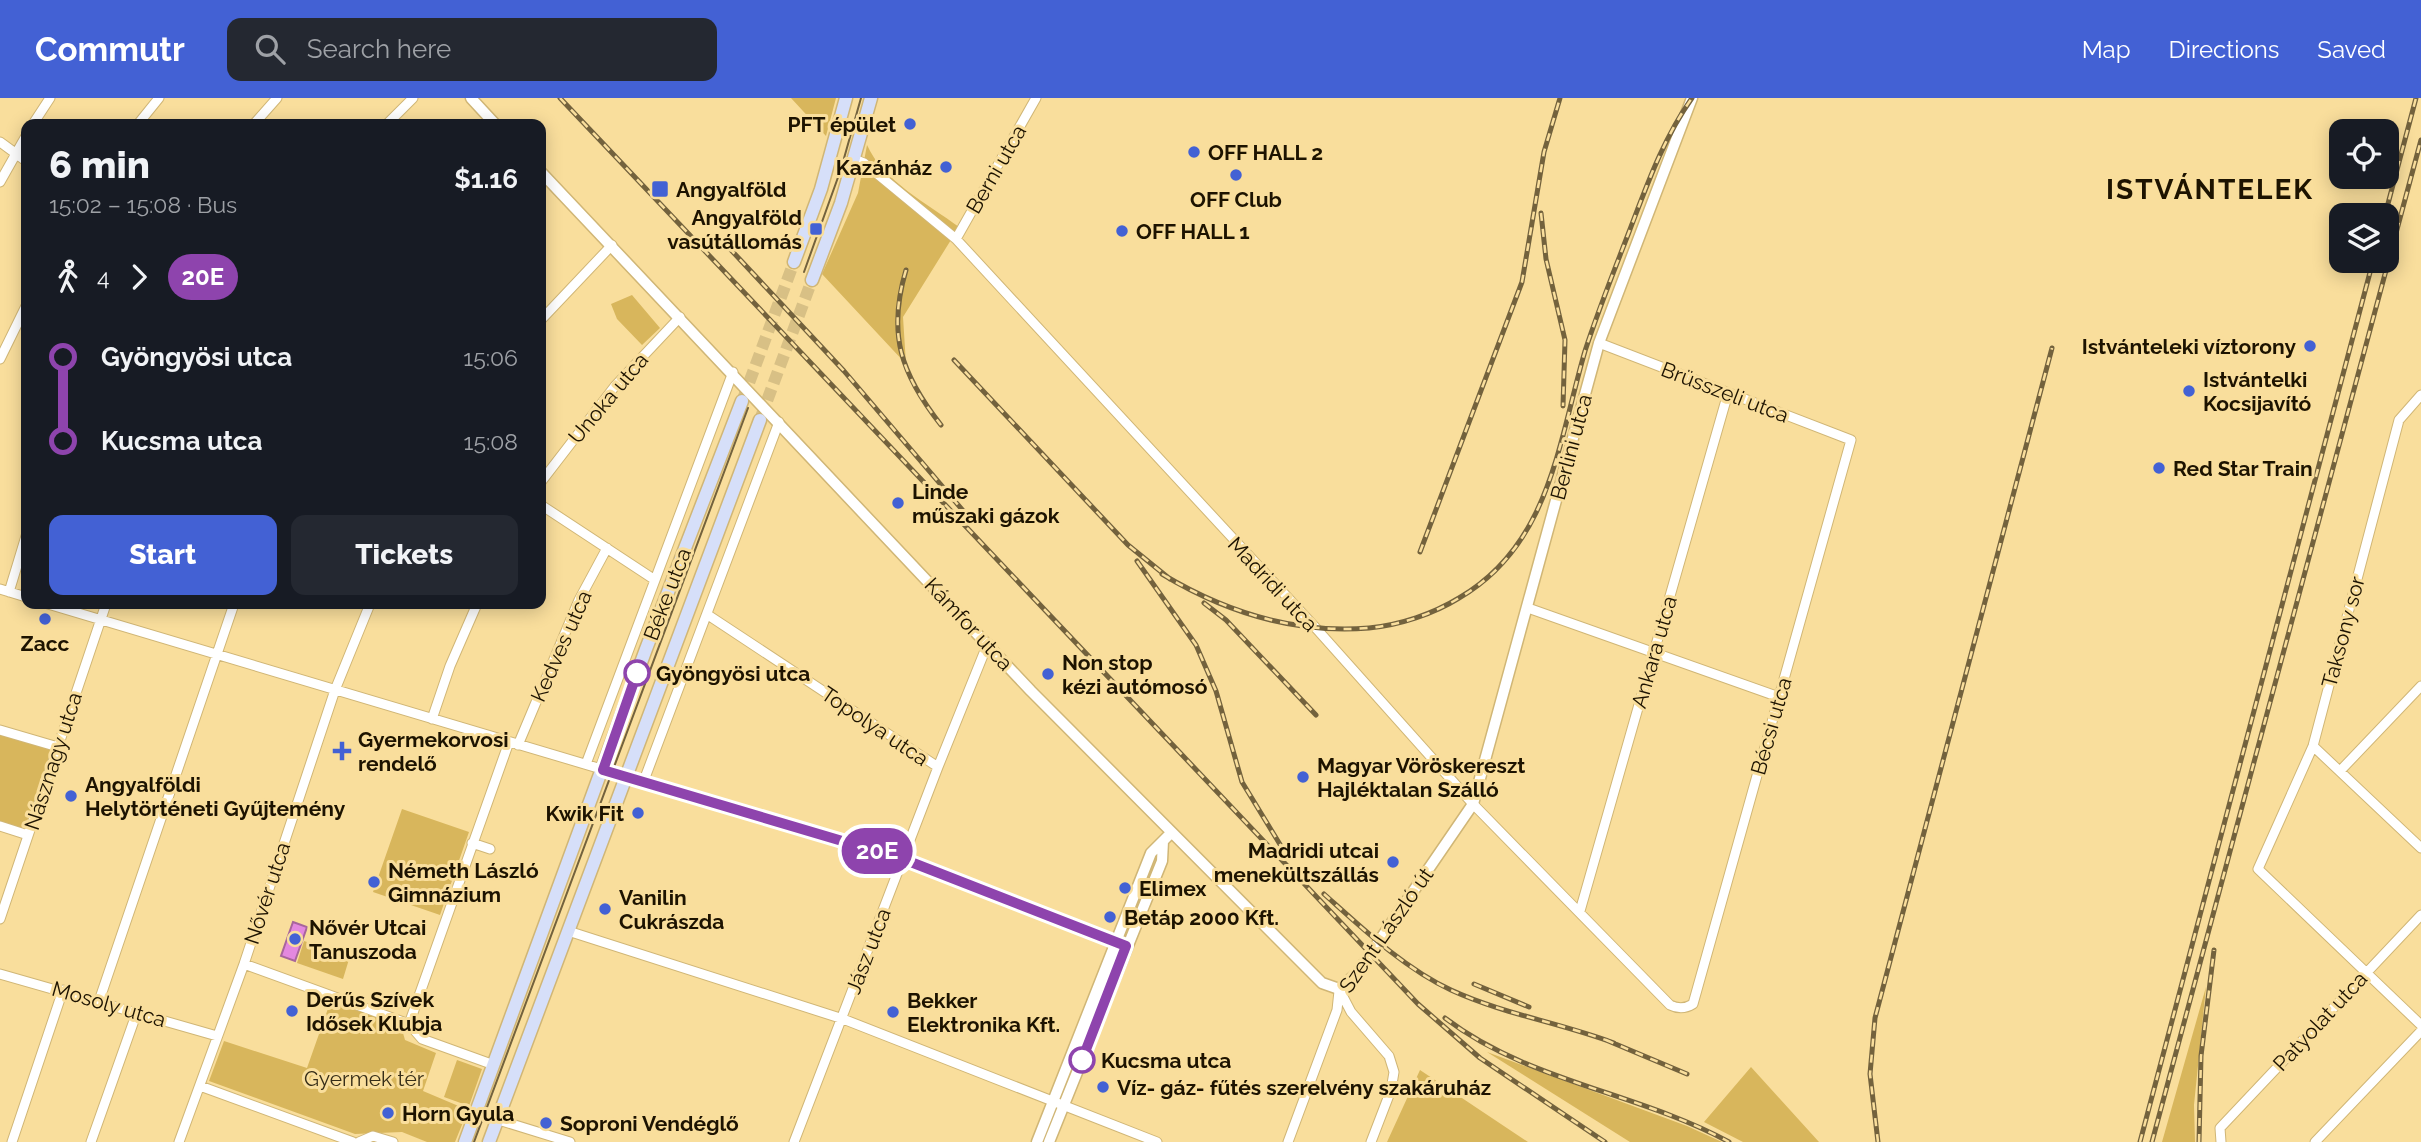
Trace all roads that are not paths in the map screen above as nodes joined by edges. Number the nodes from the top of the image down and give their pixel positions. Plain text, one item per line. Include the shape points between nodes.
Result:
1 (50, 98) edge
2 (159, 98) edge
3 (277, 98) edge
4 (413, 98) edge
5 (471, 98) edge
6 (846, 98) edge
7 (871, 98) edge
8 (1037, 98) edge
9 (1692, 98) edge
10 (36, 119) edge
11 (142, 119) edge
12 (258, 119) edge
13 (392, 119) edge
14 (490, 119) edge
15 (0, 142) edge
16 (21, 144) edge
17 (15, 154) junction
18 (21, 158) edge
19 (855, 159) junction
20 (546, 177) edge
21 (0, 182) edge
22 (956, 239) junction
23 (612, 245) junction
24 (794, 262) tunnel mouth
25 (812, 280) tunnel mouth
26 (546, 315) edge
27 (21, 316) edge
28 (680, 317) junction
29 (1598, 343) junction
30 (0, 359) edge
31 (733, 372) junction
32 (1728, 393) junction
33 (2421, 395) edge
34 (742, 401) tunnel mouth
35 (760, 420) tunnel mouth
36 (779, 422) junction
37 (1851, 440) joint
38 (546, 476) edge
39 (546, 508) edge
40 (21, 548) edge
41 (607, 548) junction
42 (655, 580) junction
43 (4, 590) edge
44 (21, 595) edge
45 (1528, 608) junction
46 (64, 609) edge
47 (104, 609) edge
48 (232, 609) edge
49 (368, 609) edge
50 (475, 609) edge
51 (708, 615) junction
52 (100, 620) junction
53 (988, 643) junction
54 (1654, 652) junction
55 (218, 654) junction
56 (2421, 686) edge
57 (335, 690) junction
58 (1779, 697) junction
59 (432, 719) junction
60 (0, 730) edge
61 (514, 743) junction
62 (2313, 746) junction
63 (58, 747) junction
64 (586, 764) junction
65 (937, 767) junction
66 (603, 770) junction
67 (2340, 771) junction
68 (625, 777) junction
69 (643, 783) junction
70 (1473, 804) junction
71 (0, 826) edge
72 (28, 835) junction
73 (1167, 837) junction
74 (472, 843) junction
75 (2421, 848) edge
76 (490, 849) dead end
77 (903, 859) junction
78 (1580, 911) junction
79 (2421, 915) edge
80 (0, 919) edge
81 (568, 931) junction
82 (1121, 944) junction
83 (244, 964) junction
84 (2367, 970) junction
85 (0, 974) edge
86 (1339, 989) junction
87 (62, 990) junction
88 (99, 1001) junction
89 (1687, 1007) joint
90 (137, 1012) junction
91 (843, 1019) junction
92 (409, 1024) junction
93 (2421, 1025) edge
94 (2421, 1031) edge
95 (217, 1036) junction
96 (494, 1065) junction
97 (200, 1086) junction
98 (1058, 1103) junction
99 (476, 1113) junction
100 (497, 1120) junction
101 (12, 1142) edge
102 (91, 1142) edge
103 (179, 1142) edge
104 (353, 1142) edge
105 (359, 1142) edge
106 (393, 1142) edge
107 (465, 1142) edge
108 (489, 1142) edge
109 (570, 1142) edge
110 (794, 1142) edge
111 (1037, 1142) edge
112 (1049, 1142) edge
113 (1157, 1142) edge
114 (1288, 1142) edge
115 (1371, 1142) edge
116 (2221, 1142) edge
117 (2315, 1142) edge

1 - 10 street
2 - 11 street
3 - 12 street
4 - 13 street
5 - 14 street
6 - 24 main road
7 - 19 main road
8 - 22 street, Berni utca
9 - 29 street, Berlini utca
15 - 17 street
16 - 17 street
17 - 18 street
17 - 21 street
19 - 22 street, Madridi utca
19 - 25 main road
20 - 23 street, Kámfor utca
22 - 70 street, Madridi utca
23 - 26 street
23 - 28 street, Kámfor utca
27 - 30 street
28 - 31 street, Kámfor utca
28 - 38 street, Unoka utca via 615,386
29 - 32 street, Brüsszeli utca
29 - 45 street, Berlini utca
31 - 36 street, Kámfor utca
31 - 42 street, Béke utca
32 - 37 street, Brüsszeli utca
32 - 54 street, Ankara utca
33 - 62 street, Taksony sor via 2399,420
34 - 66 main road, Béke utca
35 - 68 main road, Béke utca
36 - 51 street
36 - 53 street, Kámfor utca
37 - 58 street, Bécsi utca
39 - 41 street
40 - 43 street
41 - 42 street
41 - 61 street, Kedves utca
42 - 64 street, Béke utca
43 - 44 street
45 - 54 street
45 - 70 street, Berlini utca
46 - 52 street
47 - 52 street, Násznagy utca
48 - 55 street
49 - 57 street, Nővér utca
50 - 59 street
51 - 65 street, Topolya utca
51 - 69 street
52 - 55 street
52 - 63 street, Násznagy utca
53 - 65 street, Jász utca
53 - 73 street, Kámfor utca
54 - 58 street
54 - 78 street, Ankara utca
55 - 57 street
55 - 88 street
56 - 67 street
57 - 59 street
57 - 83 street, Nővér utca
58 - 89 street, Bécsi utca via 1693,1004
59 - 61 street
60 - 63 street
61 - 64 street
61 - 74 street, Kedves utca
62 - 67 street
62 - 84 street, Taksony sor via 2258,869
63 - 72 street, Násznagy utca
64 - 66 street
65 - 77 street, Jász utca
66 - 68 street
66 - 96 main road, Béke utca
67 - 75 street
68 - 69 street
68 - 81 main road, Béke utca
69 - 77 street
70 - 78 street, Madridi utca
70 - 86 street, Szent László út via 1358,972
71 - 72 street
72 - 80 street, Násznagy utca
73 - 82 street via 1161,861
73 - 86 street, Kámfor utca via 1322,983
74 - 76 street
74 - 92 street, Kedves utca
77 - 82 street
77 - 91 street, Jász utca
78 - 89 street, Madridi utca via 1670,1004
79 - 84 street, Patyolat utca
81 - 91 street
81 - 100 main road, Béke utca
82 - 98 street
83 - 92 street
83 - 95 street, Nővér utca
84 - 93 street
84 - 116 street, Patyolat utca via 2220,1128
85 - 87 street, Mosoly utca
86 - 114 street, Szent László út via 1337,1010
86 - 115 street, Kámfor utca via 1351,1012 1390,1056 1394,1072
87 - 88 street, Mosoly utca
87 - 101 street
88 - 90 street, Mosoly utca
90 - 95 street, Mosoly utca
90 - 102 street
91 - 98 street
91 - 110 street, Jász utca
92 - 96 street via 422,1039
94 - 117 street
95 - 97 street, Nővér utca
96 - 99 main road, Béke utca
97 - 103 street, Nővér utca
97 - 104 street
98 - 111 street
98 - 112 street
98 - 113 street
99 - 100 street
99 - 107 main road, Béke utca
100 - 108 main road, Béke utca
100 - 109 street
105 - 106 street via 373,1136

